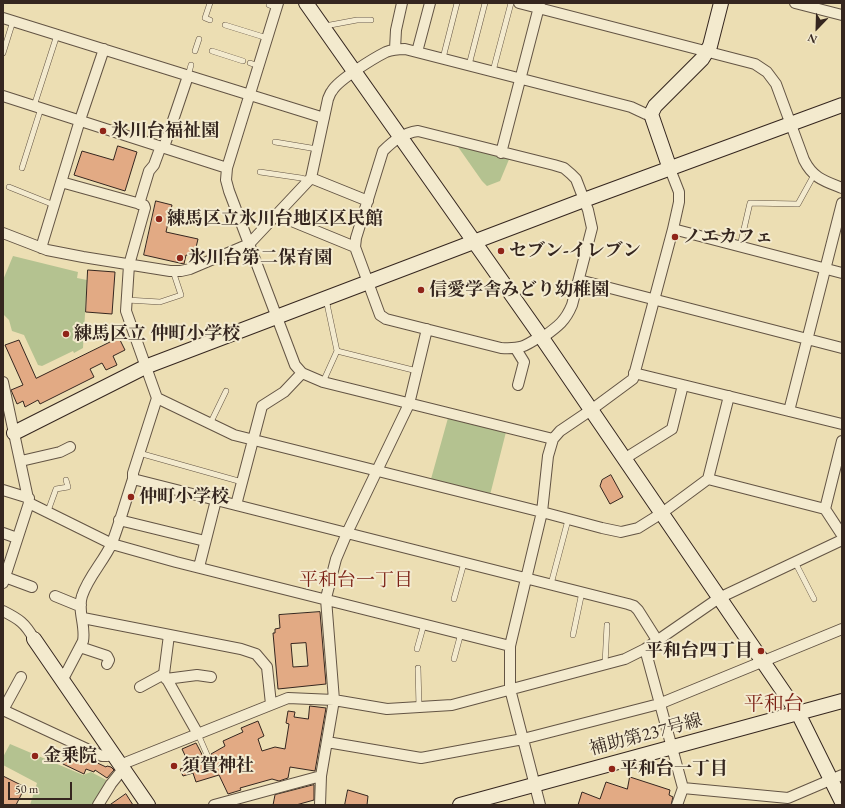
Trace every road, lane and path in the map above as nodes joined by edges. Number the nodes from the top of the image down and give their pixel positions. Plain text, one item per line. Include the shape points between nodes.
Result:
1 (306, 3) edge
2 (402, 3) edge
3 (430, 3) edge
4 (458, 3) edge
5 (485, 3) edge
6 (511, 3) edge
7 (519, 3) edge
8 (721, 3) edge
9 (794, 3) edge
10 (208, 5) edge
11 (275, 5) edge
12 (539, 6) edge
13 (842, 15) edge
14 (8, 20) edge
15 (210, 20) dead end
16 (371, 20) dead end
17 (225, 25) dead end
18 (323, 26) junction
19 (57, 35) junction
20 (267, 38) junction
21 (198, 39) dead end
22 (203, 48) dead end
23 (395, 49) junction
24 (104, 50) junction
25 (212, 51) dead end
26 (707, 51) junction
27 (417, 52) junction
28 (3, 53) edge
29 (443, 58) junction
30 (243, 61) dead end
31 (191, 65) dead end
32 (469, 65) junction
33 (493, 71) junction
34 (355, 72) junction
35 (188, 76) junction
36 (521, 78) junction
37 (250, 95) junction
38 (3, 96) edge
39 (842, 105) edge
40 (38, 107) junction
41 (651, 114) junction
42 (324, 118) junction
43 (80, 120) junction
44 (790, 124) junction
45 (401, 136) junction
46 (275, 142) dead end
47 (162, 146) junction
48 (317, 149) junction
49 (501, 153) junction
50 (22, 168) dead end
51 (227, 168) junction
52 (670, 168) junction
53 (260, 172) dead end
54 (814, 175) junction
55 (310, 179) junction
56 (61, 182) junction
57 (9, 187) dead end
58 (842, 188) edge
59 (584, 200) junction
60 (368, 201) junction
61 (842, 203) edge
62 (139, 204) junction
63 (54, 205) junction
64 (277, 215) junction
65 (673, 229) junction
66 (3, 233) edge
67 (475, 241) junction
68 (249, 244) junction
69 (355, 246) junction
70 (740, 246) junction
71 (41, 248) junction
72 (129, 265) junction
73 (825, 268) junction
74 (173, 271) junction
75 (842, 273) edge
76 (579, 280) junction
77 (369, 282) junction
78 (325, 297) junction
79 (127, 300) junction
80 (654, 300) junction
81 (276, 316) junction
82 (427, 329) junction
83 (541, 337) junction
84 (807, 338) junction
85 (842, 348) edge
86 (516, 349) junction
87 (337, 351) junction
88 (145, 367) junction
89 (417, 371) junction
90 (302, 373) junction
91 (634, 373) junction
92 (3, 382) edge
93 (323, 382) junction
94 (518, 385) dead end
95 (683, 385) junction
96 (226, 391) dead end
97 (729, 396) junction
98 (156, 398) junction
99 (409, 404) junction
100 (591, 410) junction
101 (789, 411) junction
102 (210, 424) junction
103 (842, 424) edge
104 (10, 429) edge
105 (553, 439) junction
106 (253, 440) junction
107 (842, 441) edge
108 (70, 447) dead end
109 (139, 454) junction
110 (624, 459) junction
111 (21, 461) junction
112 (377, 472) junction
113 (133, 479) junction
114 (708, 479) junction
115 (66, 480) dead end
116 (242, 482) junction
117 (3, 490) edge
118 (29, 500) junction
119 (216, 500) junction
120 (236, 505) junction
121 (825, 509) junction
122 (48, 511) junction
123 (542, 512) junction
124 (662, 513) junction
125 (119, 520) junction
126 (568, 520) junction
127 (3, 533) edge
128 (347, 533) junction
129 (842, 535) edge
130 (17, 538) junction
131 (842, 540) edge
132 (205, 541) junction
133 (112, 544) junction
134 (795, 562) junction
135 (464, 563) junction
136 (199, 567) junction
137 (5, 574) edge
138 (526, 579) junction
139 (551, 584) junction
140 (32, 587) dead end
141 (582, 592) junction
142 (55, 596) dead end
143 (719, 598) junction
144 (326, 599) junction
145 (454, 599) dead end
146 (814, 600) dead end
147 (81, 606) junction
148 (3, 611) edge
149 (83, 618) junction
150 (424, 624) junction
151 (607, 625) dead end
152 (842, 630) edge
153 (461, 633) junction
154 (169, 635) junction
155 (573, 635) dead end
156 (34, 639) joint
157 (657, 640) junction
158 (510, 646) junction
159 (80, 647) junction
160 (417, 649) dead end
161 (645, 649) junction
162 (454, 659) dead end
163 (763, 662) junction
164 (107, 664) dead end
165 (605, 664) junction
166 (418, 668) dead end
167 (165, 676) junction
168 (21, 677) dead end
169 (211, 677) dead end
170 (62, 681) junction
171 (140, 687) dead end
172 (510, 689) junction
173 (334, 700) junction
174 (842, 701) edge
175 (271, 704) junction
176 (659, 704) junction
177 (419, 707) junction
178 (3, 710) edge
179 (798, 713) junction
180 (198, 734) junction
181 (523, 739) junction
182 (327, 742) junction
183 (672, 748) junction
184 (112, 754) junction
185 (211, 764) dead end
186 (122, 767) junction
187 (321, 776) junction
188 (836, 778) edge
189 (535, 785) junction
190 (683, 788) junction
191 (788, 802) edge
192 (842, 802) edge
193 (98, 805) edge
194 (148, 805) edge
195 (214, 805) edge
196 (320, 805) edge
197 (460, 805) edge
198 (540, 805) edge
199 (677, 805) edge

1 - 18 street
2 - 23 street via 394,42
3 - 27 street
4 - 29 lane
5 - 32 lane
6 - 33 lane
7 - 12 street
8 - 26 street
9 - 13 street
10 - 15 lane via 205,18
11 - 20 street
12 - 26 street
12 - 36 street
14 - 19 street
14 - 28 lane
16 - 18 lane
17 - 20 lane
18 - 34 street
19 - 24 street
19 - 40 lane
20 - 37 street via 254,64
21 - 22 lane via 196,49
23 - 27 street via 405,48
23 - 34 street
24 - 35 street
24 - 43 street
25 - 30 lane
26 - 41 street via 655,106
26 - 44 street via 755,64 767,72 776,84
27 - 29 street
29 - 32 street
31 - 35 lane
32 - 33 street
33 - 36 street
34 - 42 street via 332,90
34 - 45 street
35 - 37 street
35 - 47 street
36 - 41 street
36 - 49 street
37 - 42 street
37 - 51 street
38 - 40 street
39 - 44 street
40 - 43 street
40 - 50 lane
41 - 52 street
42 - 48 street
43 - 47 street
43 - 56 street
44 - 52 street
44 - 54 street via 808,169
45 - 49 street via 418,131
45 - 60 street via 383,151
45 - 67 street
46 - 48 lane
47 - 51 street
47 - 62 street via 149,171
48 - 55 street
49 - 59 street via 564,168 576,180
51 - 68 street via 227,186
52 - 59 street
52 - 65 street via 679,192
53 - 55 lane
54 - 58 street
54 - 70 lane via 798,204 750,203
55 - 60 street
55 - 64 street
56 - 62 street
56 - 63 street
57 - 63 lane
59 - 67 street
59 - 76 street via 592,228
60 - 69 street
61 - 73 street
62 - 72 street via 145,208
63 - 71 street
64 - 68 street
64 - 69 street
65 - 70 street
65 - 80 street
66 - 71 street
67 - 77 street
67 - 83 street
68 - 74 street via 190,269
68 - 81 street
69 - 77 street
70 - 73 street
71 - 72 street
72 - 74 street
72 - 79 street
73 - 75 street
73 - 84 street
74 - 79 lane via 181,295 160,302
76 - 80 street
76 - 83 street via 567,316
77 - 78 street
77 - 82 street via 380,315 386,319
78 - 81 street
78 - 87 lane
79 - 88 street via 126,311
80 - 84 street
80 - 91 street
81 - 88 street
81 - 90 street via 295,365
82 - 86 street via 501,348
82 - 89 street
83 - 86 street via 527,346
83 - 100 street
84 - 85 street
84 - 101 street
86 - 94 street via 524,362
87 - 89 lane
87 - 93 lane
88 - 98 street
88 - 104 street
89 - 99 street
90 - 93 street
90 - 106 street via 284,392 262,406
91 - 95 street
91 - 100 street via 633,380
92 - 104 street
93 - 99 street
95 - 97 street
95 - 110 street via 672,429
96 - 102 lane
97 - 101 street
97 - 114 street
98 - 102 street
98 - 109 street
99 - 105 street
99 - 112 street
100 - 105 street via 560,431
100 - 110 street
101 - 103 street
102 - 106 street
104 - 111 street
105 - 123 street via 548,456
106 - 112 street
106 - 116 street
107 - 121 street
108 - 111 street via 60,452
109 - 113 street
109 - 116 lane
110 - 124 street
111 - 118 street
112 - 123 street
112 - 128 street
113 - 119 street
113 - 125 street
114 - 121 street
114 - 124 street
115 - 122 lane via 68,487 56,489
116 - 120 street
117 - 118 street
118 - 122 street
118 - 130 street
119 - 120 street
119 - 132 street
120 - 128 street
121 - 129 street
122 - 133 street
123 - 126 street
123 - 138 street
124 - 126 street via 638,528 621,532
124 - 143 street
125 - 132 street
125 - 133 street
126 - 139 lane
127 - 130 street
128 - 135 street
128 - 144 street via 336,559
130 - 137 street
131 - 134 street
132 - 136 street
133 - 136 street
133 - 147 street via 82,595
134 - 143 street
134 - 146 lane
135 - 138 street
135 - 145 lane
136 - 144 street
137 - 140 street
138 - 139 street
138 - 158 street
139 - 141 street
141 - 155 lane
141 - 157 street via 634,606
142 - 147 street
143 - 157 street
143 - 163 street
144 - 150 street
144 - 173 street
147 - 149 street
148 - 156 street via 19,619
149 - 154 street
149 - 159 street via 84,634
150 - 153 street
150 - 160 lane
151 - 165 lane
152 - 163 street
153 - 158 street
153 - 162 lane
154 - 167 street
154 - 175 street via 256,654 267,667
156 - 170 street
157 - 161 street
158 - 172 street
159 - 164 street via 107,656
159 - 170 street
161 - 165 street via 625,659
161 - 176 street
163 - 176 street
163 - 179 street
165 - 172 street
166 - 177 lane
167 - 169 street
167 - 171 street
167 - 180 street
168 - 178 street
170 - 184 street
172 - 177 street via 452,705
172 - 181 street
173 - 175 street via 288,698
173 - 177 street via 387,709
173 - 182 street
174 - 179 street, 補助第237号線
175 - 180 street
176 - 181 street
176 - 183 street
178 - 184 street via 102,756
179 - 183 street, 補助第237号線
179 - 188 street
180 - 185 lane
180 - 186 street
181 - 182 street via 421,758
181 - 189 street
182 - 187 street
183 - 189 street, 補助第237号線
183 - 190 street
184 - 186 street
186 - 193 street
186 - 194 street
187 - 195 street
187 - 196 street
188 - 191 street
188 - 192 street
189 - 197 street, 補助第237号線
189 - 198 street
190 - 191 street
190 - 199 street

